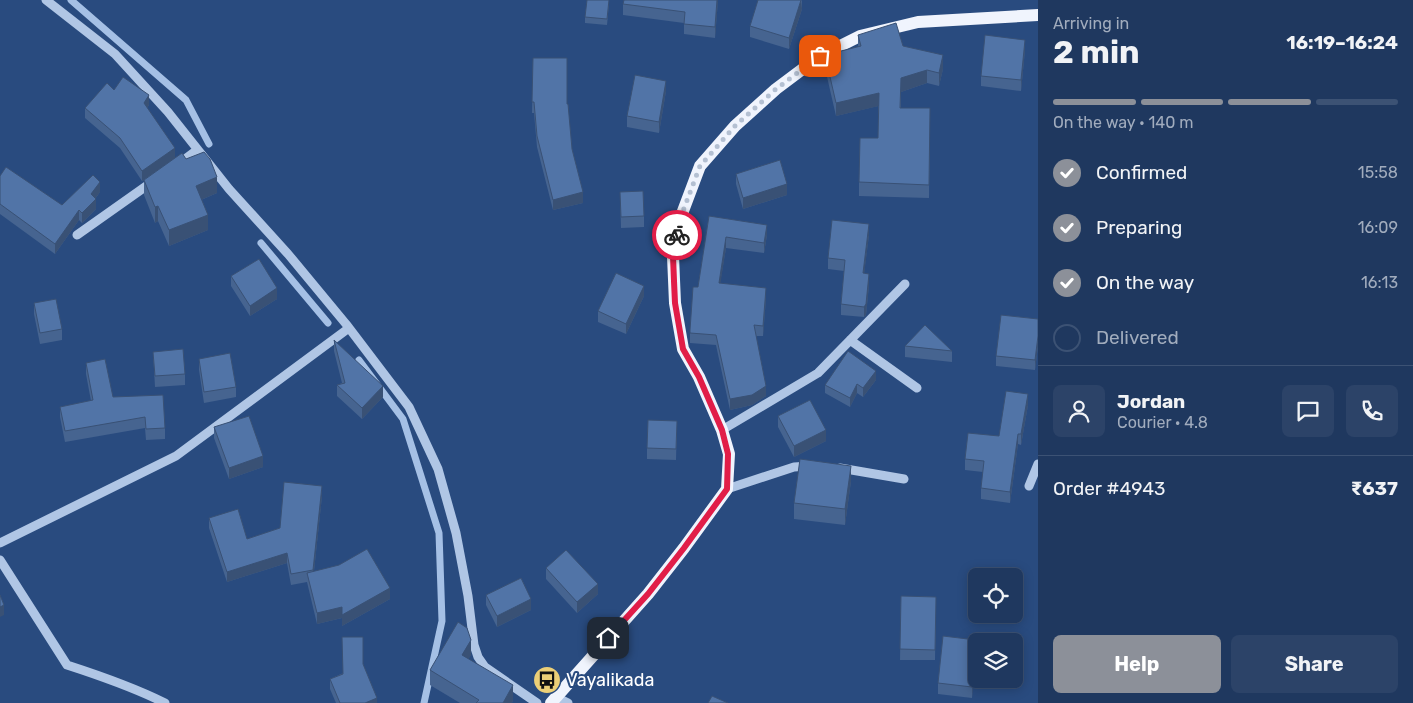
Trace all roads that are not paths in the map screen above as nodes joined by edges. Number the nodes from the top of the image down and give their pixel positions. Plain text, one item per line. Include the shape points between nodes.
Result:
1 (46, 0) edge
2 (1038, 15) edge
3 (197, 150) junction
4 (173, 167) edge
5 (157, 179) edge
6 (77, 235) dead end
7 (905, 284) dead end
8 (349, 328) junction
9 (850, 340) junction
10 (917, 388) dead end
11 (722, 430) junction
12 (1038, 464) edge
13 (904, 479) dead end
14 (1029, 486) dead end
15 (727, 489) junction
16 (0, 543) edge
17 (0, 560) edge
18 (559, 701) edge
19 (165, 703) edge
20 (537, 703) edge

1 - 3 street via 115,54 168,112
2 - 11 main road via 918,22 860,36 820,56 776,89 735,126 700,166 680,219 673,256 675,303 683,349
3 - 4 street
3 - 8 street
5 - 6 street
7 - 9 street
8 - 16 street via 176,456
8 - 20 street via 409,407 438,469 456,533 478,657 485,667
9 - 10 street
9 - 11 street via 818,373
11 - 15 main road via 728,454
12 - 14 street
13 - 15 street via 824,466 794,466
15 - 18 main road via 648,594
17 - 19 street via 67,665

